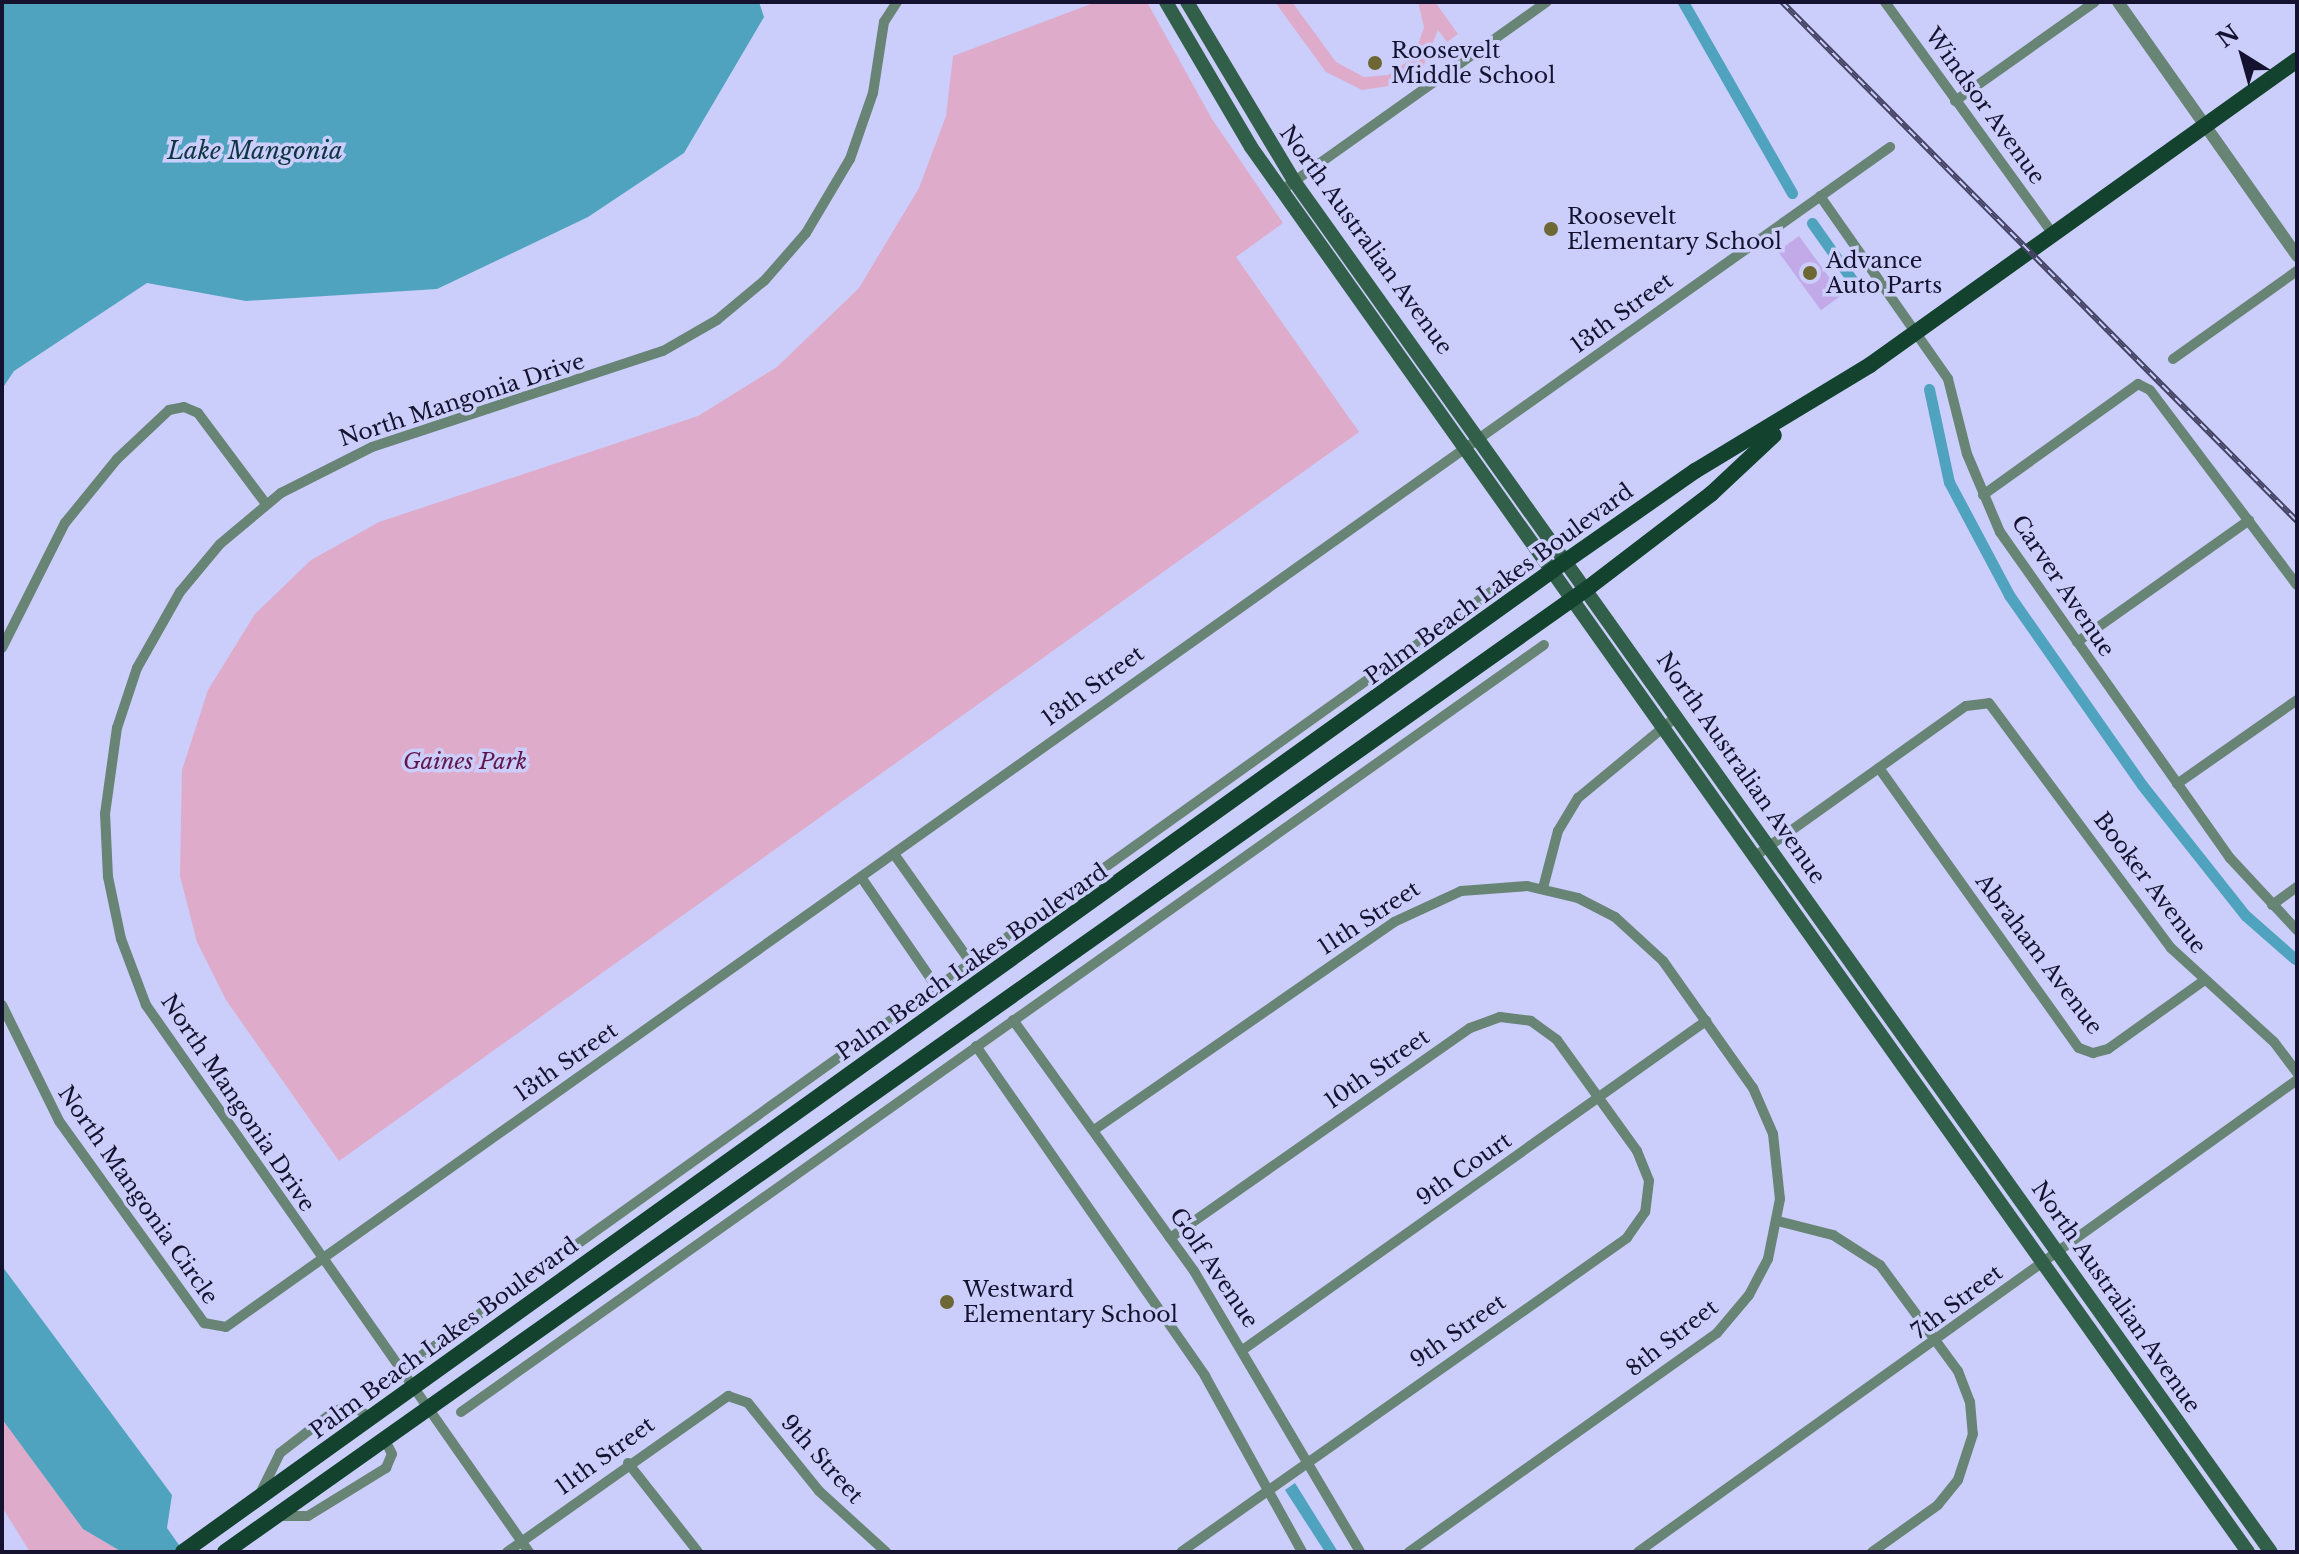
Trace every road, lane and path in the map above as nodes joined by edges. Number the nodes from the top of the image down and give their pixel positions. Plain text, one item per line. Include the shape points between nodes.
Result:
1 (897, 2) edge
2 (1166, 2) edge
3 (1187, 2) edge
4 (1547, 2) edge
5 (1885, 2) edge
6 (2095, 2) edge
7 (2118, 2) edge
8 (2297, 60) edge
9 (1955, 101) junction
10 (2205, 125) junction
11 (1890, 147) dead end
12 (1294, 181) junction
13 (1282, 190) junction
14 (1820, 196) junction
15 (2053, 234) junction
16 (2297, 256) edge
17 (2297, 271) edge
18 (1916, 331) junction
19 (2173, 359) dead end
20 (1793, 418) junction
21 (1482, 438) junction
22 (1463, 444) junction
23 (1983, 495) junction
24 (266, 504) junction
25 (2249, 520) junction
26 (1568, 559) junction
27 (1553, 570) junction
28 (1503, 583) dead end
29 (2297, 585) edge
30 (1588, 588) junction
31 (1573, 598) junction
32 (1428, 637) junction
33 (2077, 642) junction
34 (1544, 645) dead end
35 (2, 648) edge
36 (1440, 651) junction
37 (2297, 700) edge
38 (1676, 717) junction
39 (1662, 728) junction
40 (1339, 758) junction
41 (1879, 768) junction
42 (1353, 778) junction
43 (1261, 783) junction
44 (2177, 784) junction
45 (1276, 804) junction
46 (1769, 846) junction
47 (894, 854) junction
48 (1754, 857) junction
49 (861, 877) junction
50 (2297, 887) edge
51 (1543, 888) junction
52 (1077, 889) junction
53 (2272, 905) junction
54 (1089, 906) junction
55 (1103, 927) junction
56 (2297, 930) edge
57 (1116, 944) junction
58 (972, 964) junction
59 (2202, 982) junction
60 (938, 989) junction
61 (2, 1005) edge
62 (1013, 1020) junction
63 (1706, 1021) junction
64 (976, 1046) junction
65 (2297, 1073) edge
66 (2297, 1080) edge
67 (1599, 1097) junction
68 (1094, 1130) junction
69 (687, 1190) junction
70 (704, 1211) junction
71 (1778, 1221) junction
72 (1170, 1238) junction
73 (2057, 1252) junction
74 (322, 1261) junction
75 (2043, 1262) junction
76 (512, 1291) junction
77 (524, 1307) junction
78 (539, 1328) junction
79 (1938, 1342) junction
80 (553, 1346) junction
81 (1244, 1349) junction
82 (422, 1355) dead end
83 (411, 1388) junction
84 (728, 1396) joint
85 (426, 1409) junction
86 (461, 1412) dead end
87 (370, 1418) junction
88 (384, 1438) junction
89 (628, 1463) junction
90 (1303, 1464) junction
91 (1263, 1491) junction
92 (258, 1498) junction
93 (276, 1516) junction
94 (522, 1542) junction
95 (186, 1550) edge
96 (225, 1552) edge
97 (507, 1552) edge
98 (529, 1552) edge
99 (698, 1552) edge
100 (886, 1552) edge
101 (1181, 1552) edge
102 (1302, 1552) edge
103 (1360, 1552) edge
104 (1409, 1552) edge
105 (1638, 1552) edge
106 (1872, 1552) edge
107 (2248, 1552) edge
108 (2271, 1552) edge

1 - 24 street, North Mangonia Drive via 884,22 864,123 836,187 786,257 741,301 690,337 634,364 372,447
2 - 13 main road, North Australian Avenue via 1216,93
3 - 12 main road, North Australian Avenue
4 - 12 street
5 - 9 street, Windsor Avenue
6 - 9 street
7 - 10 street
8 - 10 main road, Palm Beach Lakes Boulevard
9 - 15 street, Windsor Avenue
10 - 15 main road, Palm Beach Lakes Boulevard
10 - 16 street
11 - 14 street, 13th Street
12 - 13 street
12 - 21 main road, North Australian Avenue
13 - 22 main road, North Australian Avenue
14 - 18 street, Carver Avenue
14 - 21 street, 13th Street
15 - 18 main road, Palm Beach Lakes Boulevard
17 - 19 street
18 - 20 main road, Palm Beach Lakes Boulevard
18 - 23 street, Carver Avenue via 1954,391
20 - 26 main road, Palm Beach Lakes Boulevard via 1695,471
20 - 30 main road, Palm Beach Lakes Boulevard via 1711,494
21 - 22 street, 13th Street
21 - 26 main road, North Australian Avenue
22 - 27 main road, North Australian Avenue
22 - 47 street, 13th Street
23 - 25 street via 2138,384 2150,390
23 - 33 street, Carver Avenue via 2000,532
24 - 35 street via 198,413 184,407 169,410 117,459 65,523
24 - 74 street, North Mangonia Drive via 199,567 147,646 117,728 105,845 121,939 146,1005
25 - 29 street
25 - 33 street
26 - 27 main road, Palm Beach Lakes Boulevard
26 - 30 main road, North Australian Avenue
27 - 31 main road, North Australian Avenue
27 - 36 main road, Palm Beach Lakes Boulevard
28 - 32 street
30 - 31 main road, Palm Beach Lakes Boulevard
30 - 38 main road, North Australian Avenue
31 - 39 main road, North Australian Avenue
31 - 40 main road, Palm Beach Lakes Boulevard
32 - 36 street
32 - 52 street
33 - 44 street, Carver Avenue
34 - 42 street
36 - 43 main road, Palm Beach Lakes Boulevard
37 - 44 street
38 - 39 street
38 - 46 main road, North Australian Avenue
39 - 48 main road, North Australian Avenue
39 - 51 street via 1578,798 1558,831
40 - 42 street
40 - 45 main road, Palm Beach Lakes Boulevard
41 - 46 street
41 - 59 street, Booker Avenue via 1966,706 1989,703 2147,919
41 - 59 street, Abraham Avenue via 2079,1048 2093,1053 2108,1049
42 - 57 street
43 - 45 main road
43 - 54 main road, Palm Beach Lakes Boulevard
44 - 53 street, Carver Avenue
45 - 55 main road, Palm Beach Lakes Boulevard
46 - 48 street
46 - 73 main road, North Australian Avenue
47 - 49 street, 13th Street
47 - 58 street
48 - 75 main road, North Australian Avenue
49 - 60 street
49 - 74 street, 13th Street
50 - 53 street
51 - 63 street, 11th Street via 1600,908 1635,931
51 - 68 street, 11th Street via 1486,887 1415,909
52 - 54 street
52 - 58 street
53 - 56 street, Carver Avenue
54 - 69 main road, Palm Beach Lakes Boulevard
55 - 57 street
55 - 70 main road, Palm Beach Lakes Boulevard
57 - 62 street
58 - 60 street
59 - 65 street, Booker Avenue via 2274,1042
60 - 76 street
61 - 74 street, North Mangonia Circle via 59,1121 204,1323 218,1328 233,1324
62 - 64 street
62 - 68 street, Golf Avenue
63 - 67 street, 9th Court
63 - 71 street, 8th Street via 1753,1088 1773,1134 1780,1174
64 - 80 street
64 - 91 street via 1205,1376
66 - 73 street, 7th Street
67 - 72 street, 10th Street via 1545,1029 1515,1017 1485,1021
67 - 81 street, 9th Court
67 - 90 street, 9th Street via 1648,1173 1647,1205 1633,1233
68 - 72 street, Golf Avenue
69 - 70 main road
69 - 77 main road, Palm Beach Lakes Boulevard
70 - 78 main road, Palm Beach Lakes Boulevard
71 - 79 street via 1833,1235 1865,1252 1893,1279
71 - 104 street, 8th Street via 1757,1281 1717,1333
72 - 81 street, Golf Avenue
73 - 75 street, 7th Street
73 - 108 main road, North Australian Avenue
74 - 83 street, North Mangonia Drive
75 - 79 street, 7th Street
75 - 107 main road, North Australian Avenue
76 - 77 street
76 - 82 street
77 - 83 main road, Palm Beach Lakes Boulevard
78 - 80 street
78 - 85 main road, Palm Beach Lakes Boulevard
79 - 105 street, 7th Street
79 - 106 street via 1970,1402 1973,1434 1966,1465 1938,1505
80 - 86 street
81 - 90 street, Golf Avenue
83 - 85 street, North Mangonia Drive
83 - 87 main road, Palm Beach Lakes Boulevard
84 - 89 street, 11th Street
84 - 100 street, 9th Street via 748,1403 819,1491
85 - 88 main road, Palm Beach Lakes Boulevard
85 - 94 street
87 - 92 main road, Palm Beach Lakes Boulevard
87 - 92 street via 351,1404 332,1413 280,1453
88 - 93 main road, Palm Beach Lakes Boulevard
88 - 93 street via 392,1454 386,1468 308,1516
89 - 94 street, 11th Street
89 - 99 street
90 - 91 street, 9th Street
90 - 103 street, Golf Avenue
91 - 101 street, 9th Street
91 - 102 street
92 - 95 main road, Palm Beach Lakes Boulevard
93 - 96 main road, Palm Beach Lakes Boulevard
94 - 97 street, 11th Street
94 - 98 street

